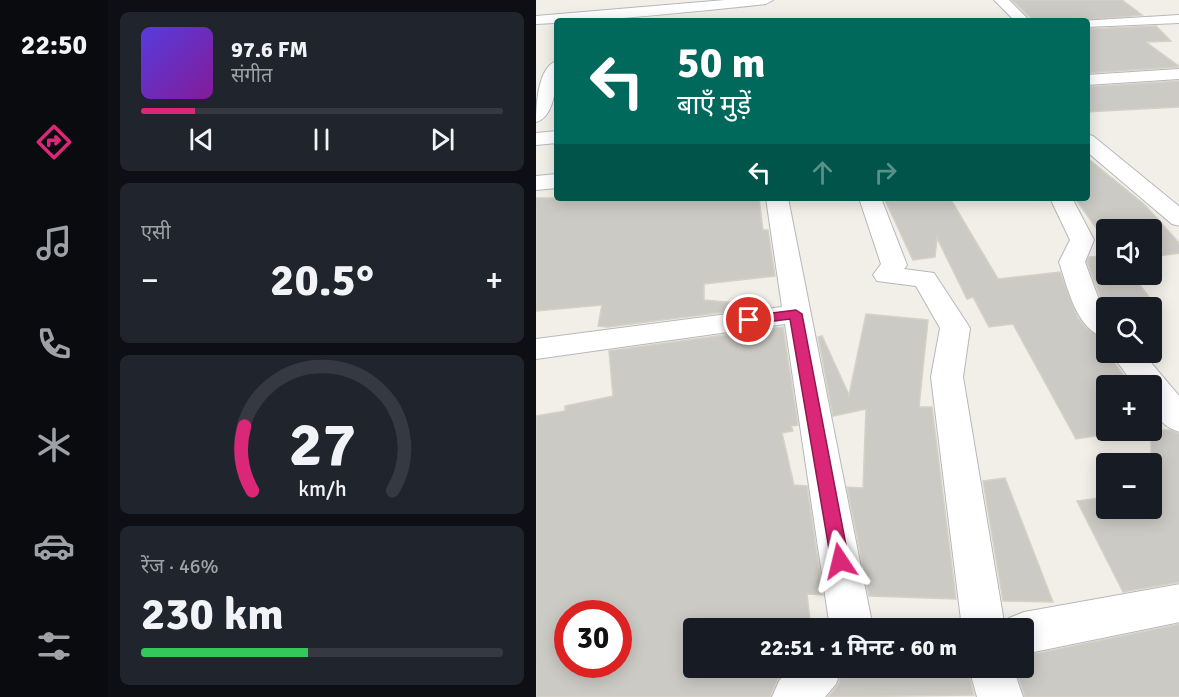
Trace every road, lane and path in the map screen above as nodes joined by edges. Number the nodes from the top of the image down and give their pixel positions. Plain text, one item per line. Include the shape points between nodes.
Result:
1 (766, 0) edge
2 (1001, 0) edge
3 (587, 18) edge
4 (1020, 18) edge
5 (1180, 19) edge
6 (536, 20) edge
7 (554, 20) edge
8 (1090, 23) edge
9 (554, 73) edge
10 (1177, 76) edge
11 (1090, 78) edge
12 (536, 116) edge
13 (554, 137) edge
14 (536, 139) edge
15 (1090, 143) edge
16 (554, 181) edge
17 (536, 183) edge
18 (777, 201) edge
19 (871, 201) edge
20 (1062, 201) edge
21 (1180, 219) edge
22 (796, 314) junction
23 (1096, 317) edge
24 (536, 349) edge
25 (1134, 363) edge
26 (1180, 420) edge
27 (1180, 603) edge
28 (850, 618) edge
29 (982, 618) edge
30 (1034, 631) edge
31 (811, 678) edge
32 (995, 678) edge
33 (795, 697) edge
34 (1000, 697) edge

1 - 3 street
2 - 4 street
5 - 8 street
6 - 7 street
9 - 12 street
10 - 11 street
13 - 14 street
15 - 21 street
16 - 17 street
18 - 22 street
19 - 29 street via 894,265 886,275 925,279 955,328 947,377
20 - 23 street via 1082,240 1072,262 1088,307
22 - 24 street
22 - 28 street
25 - 26 street
27 - 30 street
31 - 33 street
32 - 34 street

